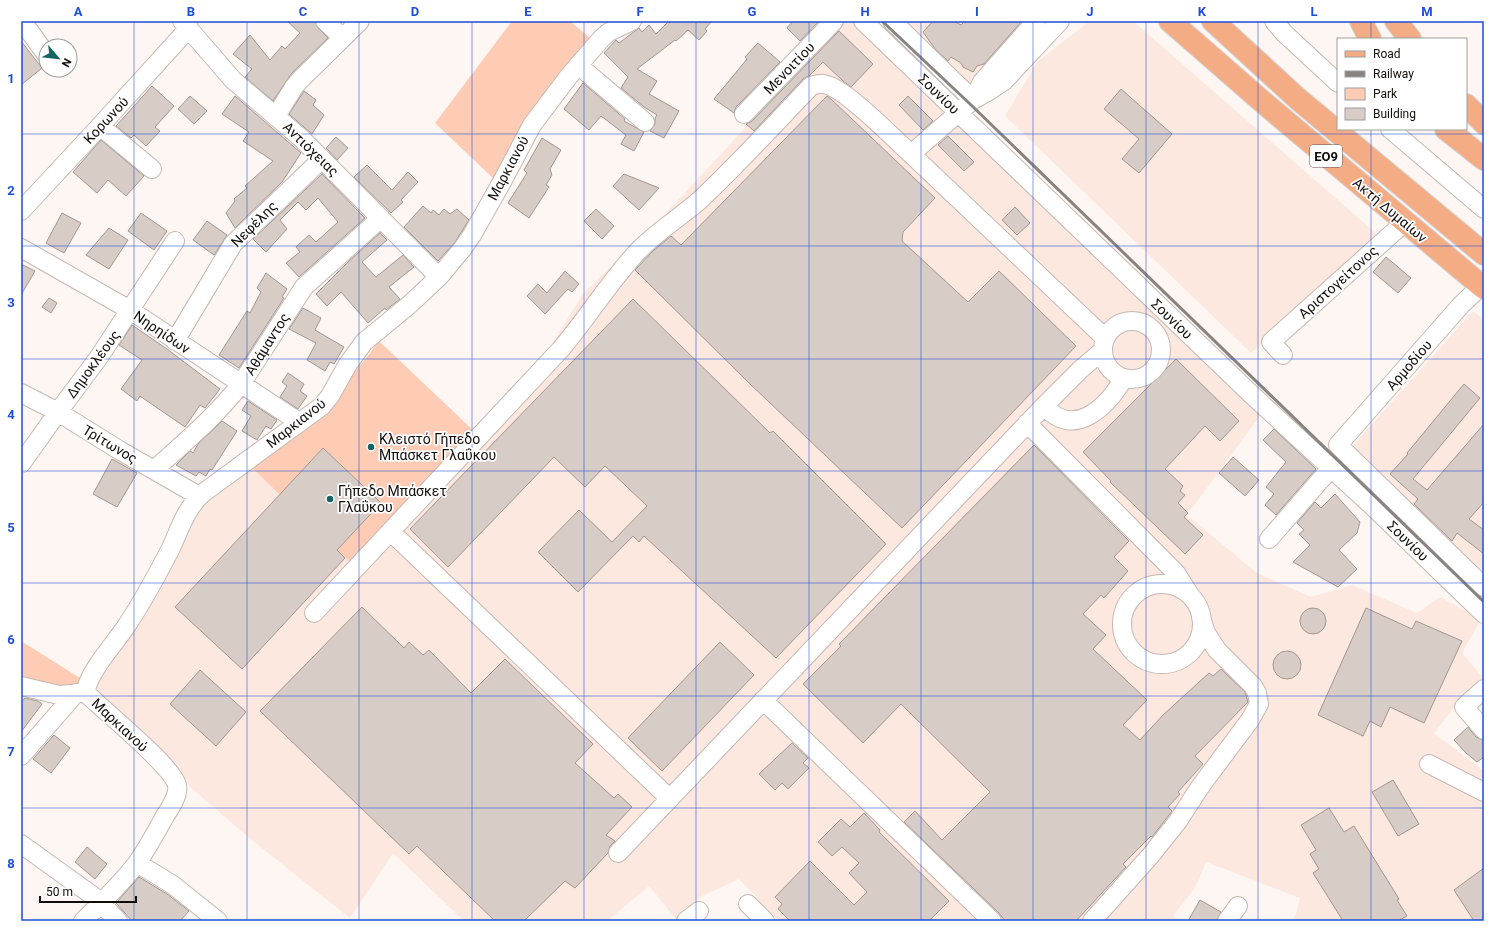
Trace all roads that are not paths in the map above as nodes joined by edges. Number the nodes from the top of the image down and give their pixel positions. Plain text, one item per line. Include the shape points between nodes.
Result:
1 (22, 21) edge
2 (325, 21) edge
3 (360, 21) edge
4 (632, 21) edge
5 (834, 21) edge
6 (863, 21) edge
7 (892, 21) edge
8 (1036, 21) edge
9 (1060, 21) edge
10 (1170, 21) edge
11 (1213, 21) edge
12 (1274, 21) edge
13 (1361, 21) edge
14 (1396, 21) edge
15 (186, 25) edge
16 (342, 37) junction
17 (1370, 38) edge
18 (1409, 38) edge
19 (1028, 42) junction
20 (38, 43) edge
21 (578, 65) junction
22 (1337, 82) edge
23 (973, 100) junction
24 (1467, 106) edge
25 (959, 112) junction
26 (744, 114) dead end
27 (276, 116) junction
28 (645, 122) dead end
29 (1484, 123) edge
30 (100, 126) junction
31 (1391, 130) edge
32 (1447, 130) edge
33 (911, 154) junction
34 (322, 159) junction
35 (1484, 159) edge
36 (152, 169) dead end
37 (1484, 209) edge
38 (21, 211) edge
39 (381, 218) junction
40 (1405, 222) junction
41 (175, 241) dead end
42 (21, 248) edge
43 (1484, 254) edge
44 (439, 277) junction
45 (1482, 287) edge
46 (130, 310) junction
47 (175, 341) junction
48 (1103, 345) junction
49 (1283, 355) dead end
50 (1124, 378) junction
51 (241, 384) junction
52 (21, 393) edge
53 (1044, 406) junction
54 (58, 412) junction
55 (299, 422) junction
56 (1028, 423) junction
57 (1338, 445) joint
58 (21, 464) edge
59 (1331, 468) junction
60 (154, 470) junction
61 (199, 496) junction
62 (391, 532) junction
63 (1269, 539) dead end
64 (1483, 584) edge
65 (1190, 596) junction
66 (314, 613) dead end
67 (1484, 614) edge
68 (1201, 617) junction
69 (21, 686) edge
70 (1484, 689) edge
71 (81, 693) junction
72 (763, 700) junction
73 (1484, 730) edge
74 (21, 756) edge
75 (1429, 764) dead end
76 (1484, 792) edge
77 (669, 798) junction
78 (21, 844) edge
79 (618, 853) dead end
80 (137, 862) junction
81 (102, 902) junction
82 (748, 904) dead end
83 (1238, 906) dead end
84 (83, 921) edge
85 (118, 921) edge
86 (218, 921) edge
87 (765, 921) edge
88 (992, 921) edge
89 (1092, 921) edge
90 (1227, 921) edge

1 - 20 street
2 - 16 street
3 - 16 street
4 - 21 street, Μαρκιανού via 606,35
5 - 26 street, Μενοιτίου
6 - 25 street, Σουνίου
7 - 23 street, Σουνίου
8 - 19 street
9 - 19 street
10 - 40 main road, Ακτή Δυμαίων / ΕΟ9
11 - 43 main road, Ακτή Δυμαίων / ΕΟ9 via 1298,99
12 - 22 street
13 - 17 main road
14 - 18 main road
15 - 27 street, Αντιόχειας via 233,80
15 - 30 street, Κορωνού
16 - 27 street via 294,87
19 - 23 street via 1004,80
21 - 28 street
21 - 44 street, Μαρκιανού via 532,126 472,235
23 - 25 street
24 - 29 main road
25 - 33 street
25 - 59 street, Σουνίου
27 - 34 street, Αντιόχειας
30 - 36 street
30 - 38 street, Κορωνού
31 - 37 street
32 - 35 main road
33 - 48 street
33 - 62 street via 851,98 823,84 811,86 718,183 641,248 561,349
34 - 39 street, Αντιόχειας
34 - 47 street, Νεφέλης via 233,244
39 - 44 street, Αντιόχειας
39 - 51 street, Αθάμαντος via 304,287
40 - 45 main road, Ακτή Δυμαίων / ΕΟ9
40 - 49 street, Αριστογείτονος via 1271,342
41 - 46 street, Δημοκλέους
42 - 46 street, Νηρηίδων
44 - 55 street, Μαρκιανού via 410,305 364,342 322,406
45 - 57 street, Αρμοδίου via 1461,305
46 - 47 street, Νηρηίδων
46 - 54 street, Δημοκλέους
47 - 51 street, Νηρηίδων
48 - 50 street via 1107,365
48 - 50 street via 1108,332 1118,323 1131,320 1138,320 1150,326 1158,337 1161,343 1160,356 1150,373 1138,379
48 - 53 street
50 - 53 street via 1102,406 1082,419 1061,419
51 - 55 street, Νηρηίδων
51 - 60 street, Αθάμαντος via 208,420
52 - 54 street, Τρίτωνος
53 - 56 street
54 - 58 street, Δημοκλέους
54 - 60 street, Τρίτωνος
55 - 61 street, Μαρκιανού
56 - 65 street via 1176,573
56 - 72 street
57 - 64 street, Σουνίου
59 - 63 street
59 - 67 street, Σουνίου
60 - 61 street, Τρίτωνος
61 - 71 street, Μαρκιανού via 185,514 170,548 131,618
62 - 66 street
62 - 77 street
65 - 68 street
65 - 68 street via 1179,588 1166,584 1152,585 1140,590 1129,600 1123,612 1121,625 1124,639 1139,658 1148,662 1169,664 1188,655 1194,647 1200,633
68 - 89 street via 1210,642 1253,686 1258,693 1259,704 1178,821
69 - 71 street via 59,695
70 - 73 street via 1464,707
71 - 74 street
71 - 80 street, Μαρκιανού via 99,705 162,763 177,784 171,806
72 - 77 street
72 - 88 street
75 - 76 street
77 - 79 street
78 - 81 street
80 - 81 street
80 - 86 street via 173,885
81 - 84 street
81 - 85 street
82 - 87 street
83 - 90 street

